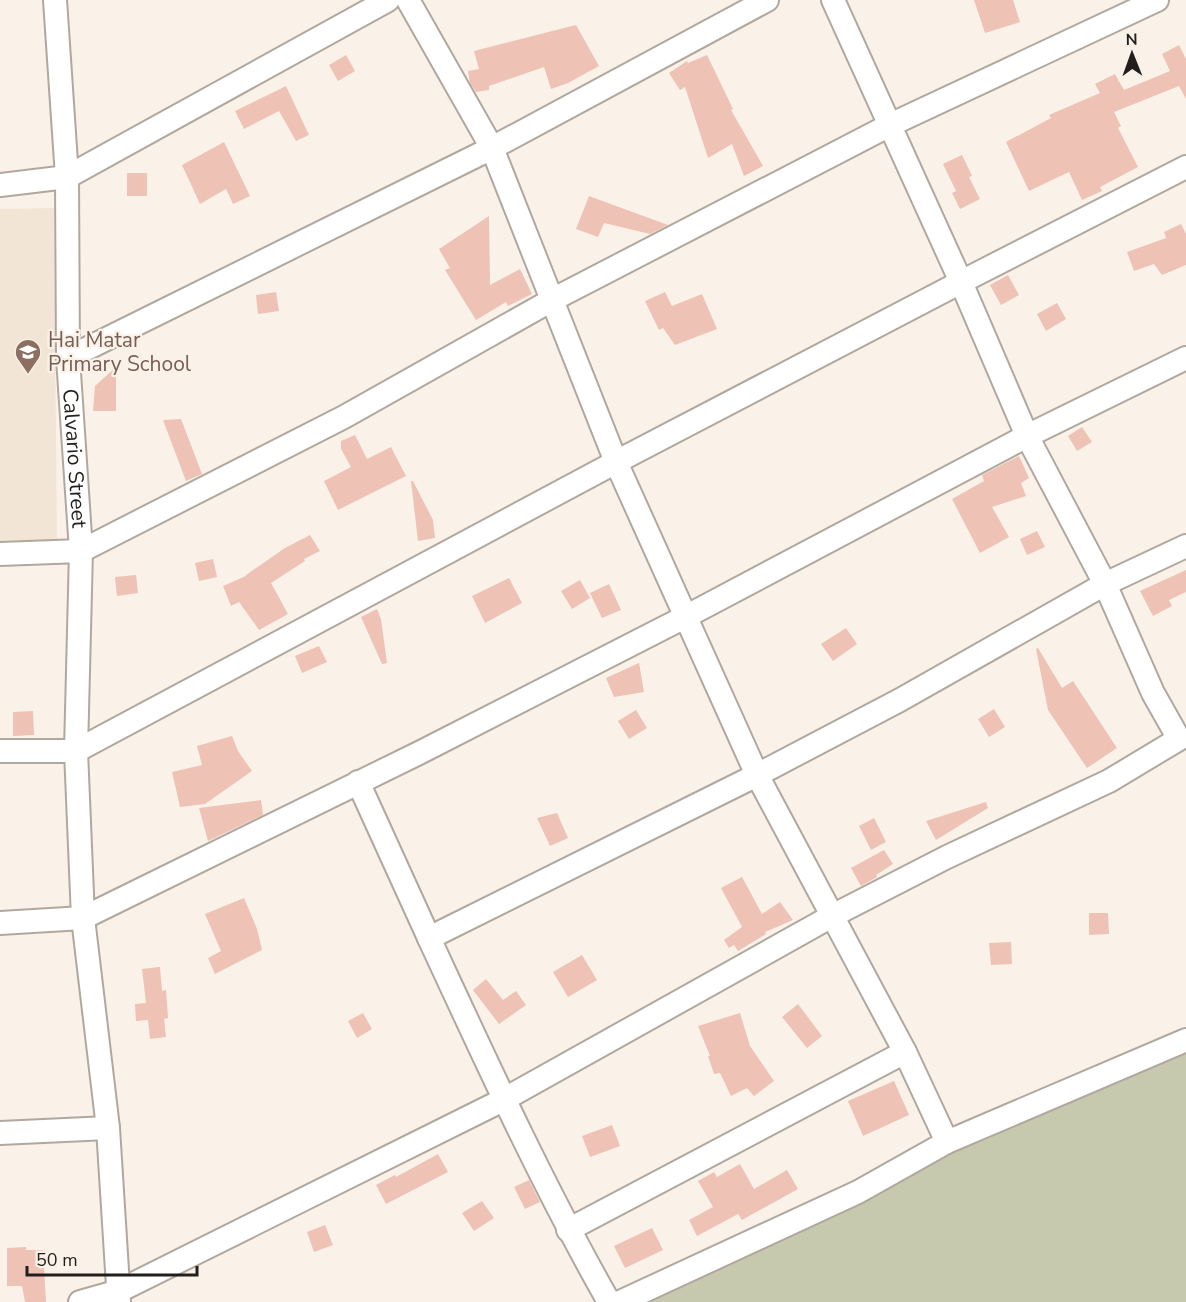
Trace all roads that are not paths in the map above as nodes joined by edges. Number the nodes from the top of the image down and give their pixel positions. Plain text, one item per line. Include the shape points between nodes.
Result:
1 (55, 0) edge
2 (388, 0) edge
3 (408, 0) edge
4 (767, 0) edge
5 (833, 0) edge
6 (1157, 0) edge
7 (890, 125) junction
8 (492, 148) junction
9 (1186, 167) edge
10 (67, 177) junction
11 (0, 185) edge
12 (961, 282) junction
13 (552, 300) junction
14 (68, 358) junction
15 (1186, 358) edge
16 (1027, 436) junction
17 (616, 462) junction
18 (1186, 546) edge
19 (81, 551) junction
20 (0, 554) edge
21 (1105, 584) junction
22 (687, 616) junction
23 (1182, 737) edge
24 (0, 751) edge
25 (76, 751) junction
26 (757, 775) junction
27 (358, 782) junction
28 (832, 916) junction
29 (83, 918) junction
30 (0, 923) edge
31 (429, 938) junction
32 (1186, 1040) edge
33 (905, 1052) junction
34 (503, 1100) junction
35 (108, 1128) junction
36 (0, 1133) edge
37 (947, 1142) junction
38 (568, 1230) junction
39 (119, 1296) edge
40 (80, 1302) edge
41 (609, 1302) edge
42 (620, 1302) edge

1 - 10 street, Calvario Street
2 - 10 street
3 - 8 street
4 - 8 street
5 - 7 street
6 - 7 street
7 - 12 street
7 - 13 street
8 - 13 street
8 - 14 street
9 - 12 street
10 - 11 street
10 - 14 street, Calvario Street
12 - 16 street
12 - 17 street
13 - 17 street
13 - 19 street via 344,417
14 - 19 street, Calvario Street
15 - 16 street
16 - 21 street
16 - 22 street
17 - 22 street
17 - 25 street
18 - 21 street
19 - 20 street
19 - 25 street, Calvario Street
21 - 23 street via 1153,693
21 - 26 street via 900,700
22 - 26 street
22 - 27 street
23 - 28 street via 1109,781
24 - 25 street
25 - 29 street, Calvario Street
26 - 28 street
26 - 31 street
27 - 29 street
27 - 31 street
28 - 33 street
28 - 34 street
29 - 30 street
29 - 35 street, Calvario Street
31 - 34 street
32 - 37 street
33 - 37 street
33 - 38 street
34 - 38 street
34 - 39 street
35 - 36 street
35 - 39 street, Calvario Street
37 - 42 street via 858,1192
38 - 41 street
39 - 40 street

